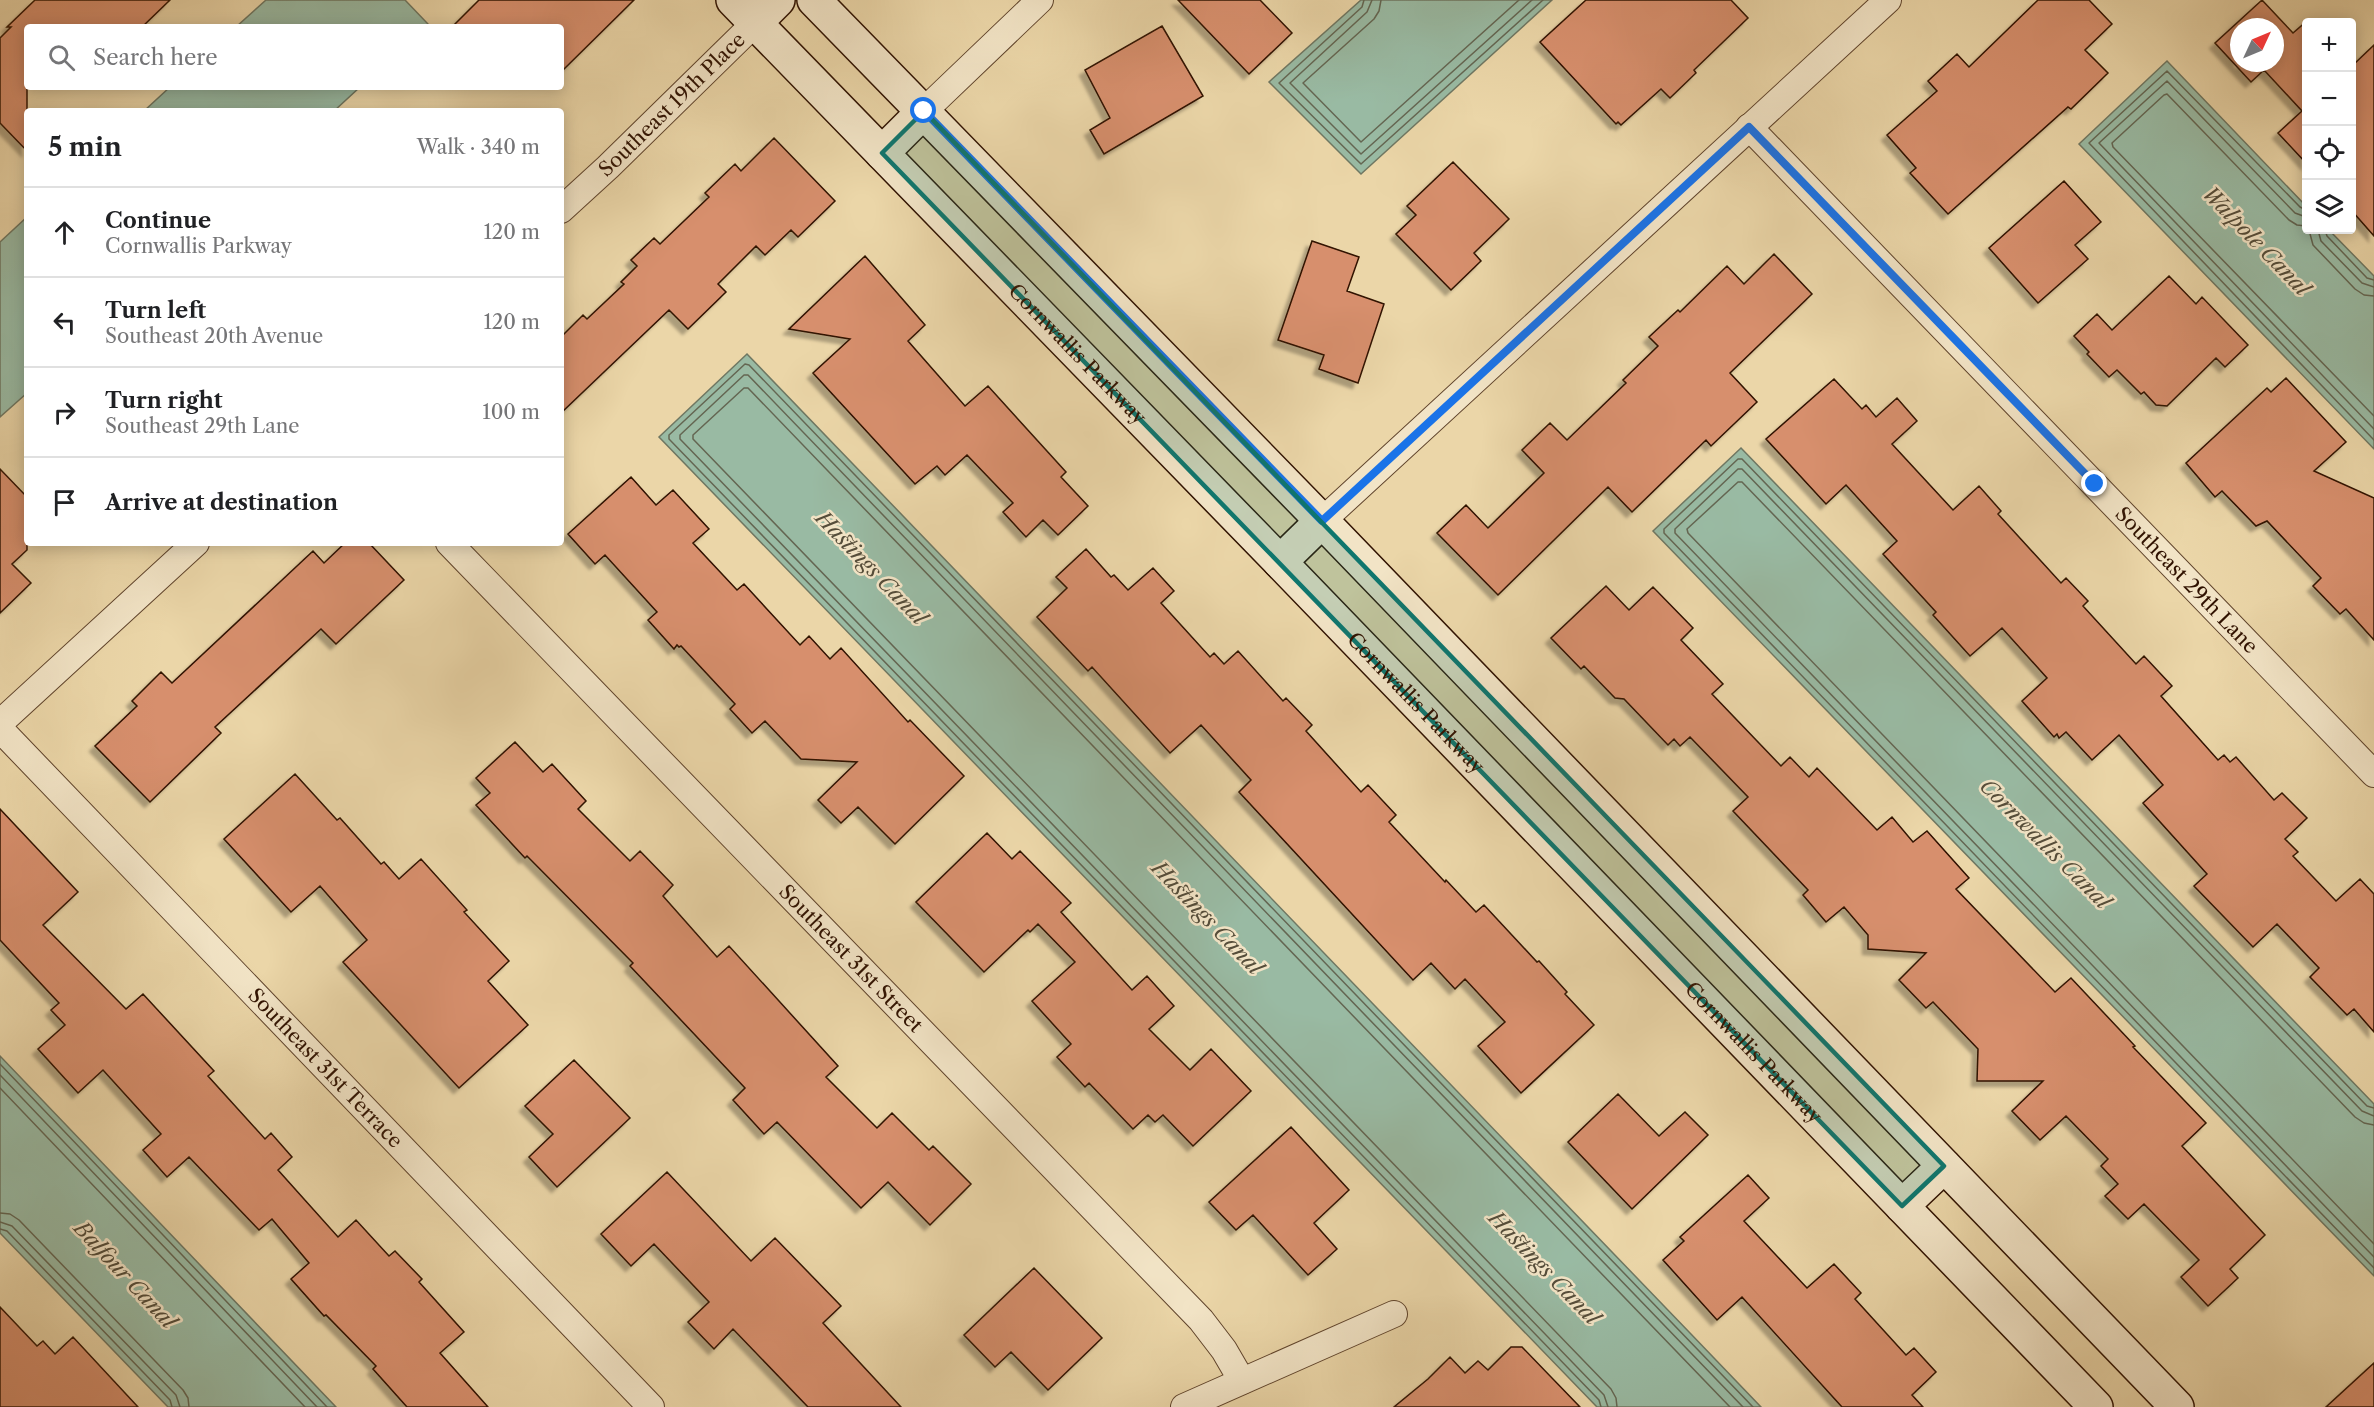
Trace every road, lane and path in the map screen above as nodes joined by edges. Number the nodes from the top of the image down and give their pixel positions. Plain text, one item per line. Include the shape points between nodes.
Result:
1 (778, 0) edge
2 (814, 0) edge
3 (1040, 0) edge
4 (1888, 0) edge
5 (744, 12) edge
6 (924, 111) junction
7 (1749, 127) junction
8 (882, 153) junction
9 (564, 207) edge
10 (1322, 521) junction
11 (193, 546) edge
12 (452, 546) edge
13 (1280, 562) junction
14 (0, 723) edge
15 (0, 729) edge
16 (2374, 774) edge
17 (1944, 1166) junction
18 (1902, 1206) junction
19 (1394, 1314) dead end
20 (1242, 1381) junction
21 (651, 1407) edge
22 (1184, 1407) edge
23 (2096, 1407) edge
24 (2177, 1407) edge

1 - 5 street
2 - 6 street
3 - 6 street
4 - 7 street
5 - 8 street, Cornwallis Parkway
5 - 9 street, Southeast 19th Place via 608,166
6 - 8 street
6 - 10 street
7 - 10 street
7 - 16 street, Southeast 29th Lane
8 - 13 street, Cornwallis Parkway
10 - 13 street
10 - 17 street
11 - 14 street
12 - 20 street, Southeast 31st Street via 1201,1320
13 - 18 street, Cornwallis Parkway
15 - 21 street, Southeast 31st Terrace
17 - 18 street
17 - 24 street
18 - 23 street, Cornwallis Parkway
19 - 20 street
20 - 22 street

